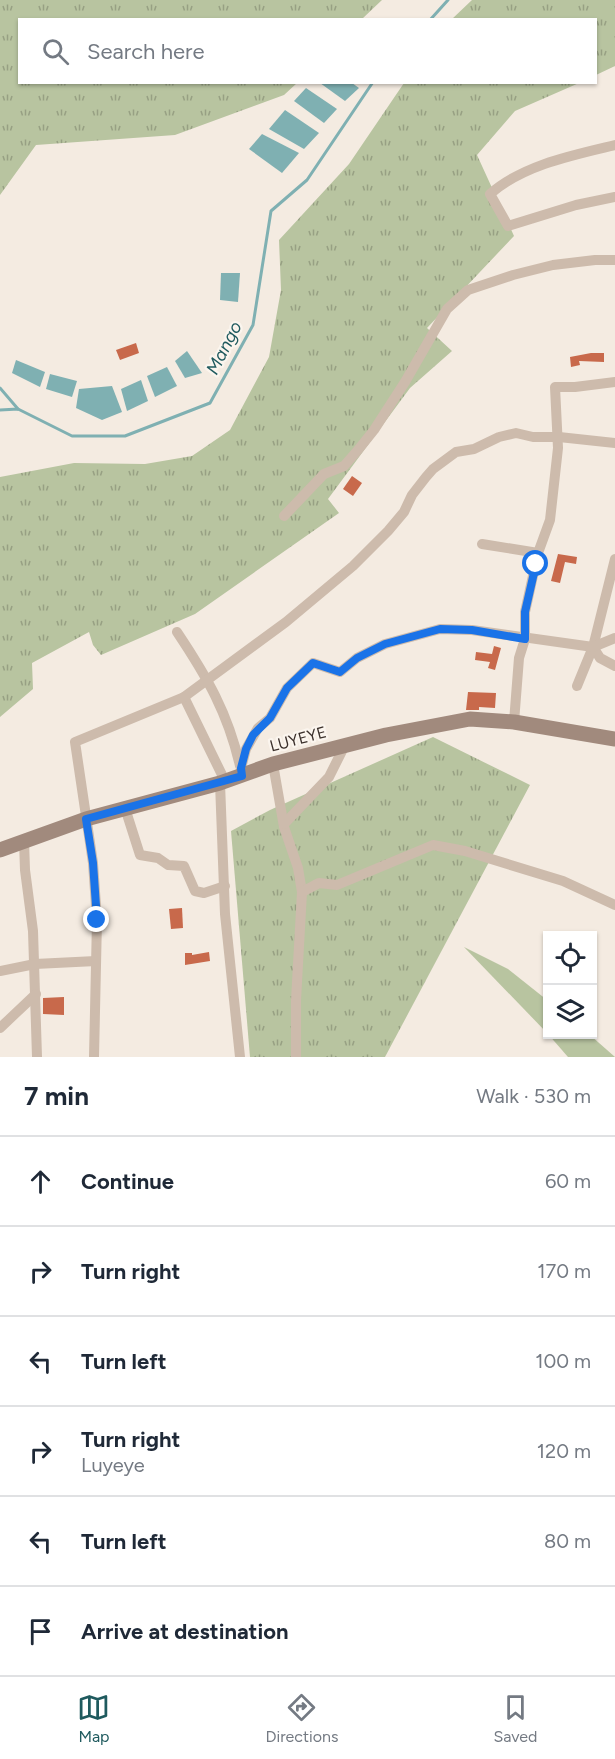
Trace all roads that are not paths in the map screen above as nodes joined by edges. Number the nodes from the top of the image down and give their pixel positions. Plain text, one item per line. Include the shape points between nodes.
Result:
1 (615, 145) edge
2 (615, 197) edge
3 (615, 261) edge
4 (612, 384) edge
5 (558, 437) junction
6 (615, 443) edge
7 (284, 516) dead end
8 (482, 544) dead end
9 (538, 553) junction
10 (615, 559) edge
11 (177, 632) dead end
12 (615, 638) edge
13 (525, 639) junction
14 (593, 647) junction
15 (615, 666) edge
16 (209, 681) junction
17 (577, 686) dead end
18 (184, 697) junction
19 (514, 722) junction
20 (615, 739) edge
21 (345, 745) junction
22 (273, 764) junction
23 (241, 772) junction
24 (222, 782) junction
25 (125, 808) junction
26 (86, 819) junction
27 (284, 824) junction
28 (24, 842) junction
29 (0, 850) edge
30 (225, 886) junction
31 (302, 892) junction
32 (615, 905) edge
33 (96, 961) junction
34 (35, 964) junction
35 (0, 971) edge
36 (36, 994) junction
37 (0, 1028) edge
38 (37, 1057) edge
39 (94, 1057) edge
40 (240, 1057) edge
41 (296, 1057) edge

1 - 2 street via 538,167 490,194 508,226
3 - 7 street via 553,265 468,290 447,309 405,382 358,450 344,466 324,474
4 - 5 street via 555,387
5 - 6 street
5 - 9 street via 550,520
5 - 16 street via 516,434 456,452 433,469 404,512 353,566
8 - 9 street
9 - 13 street via 525,612
10 - 14 street
11 - 16 street
12 - 14 street
13 - 14 street
13 - 19 street via 519,658
13 - 23 street via 440,629 385,644 340,672 313,663 287,688 270,718 258,728 246,749
14 - 15 street via 600,658
14 - 17 street
16 - 18 street
16 - 23 street via 234,738
18 - 24 street
18 - 26 street via 75,742
19 - 20 street, LUYEYE
19 - 21 street, LUYEYE via 470,718
21 - 22 street, LUYEYE
21 - 27 street via 329,777
22 - 23 street, LUYEYE
22 - 27 street
23 - 24 street, LUYEYE
24 - 25 street, LUYEYE
24 - 30 street
25 - 26 street, LUYEYE
25 - 30 street via 140,855 184,866 195,891 204,893
26 - 28 street, LUYEYE
26 - 33 street via 93,863
27 - 31 street
28 - 29 street, LUYEYE
28 - 34 street
30 - 40 street
31 - 32 street via 319,884 337,885 433,845 563,881
31 - 41 street
33 - 34 street
33 - 39 street
34 - 35 street
34 - 36 street
36 - 37 street
36 - 38 street

